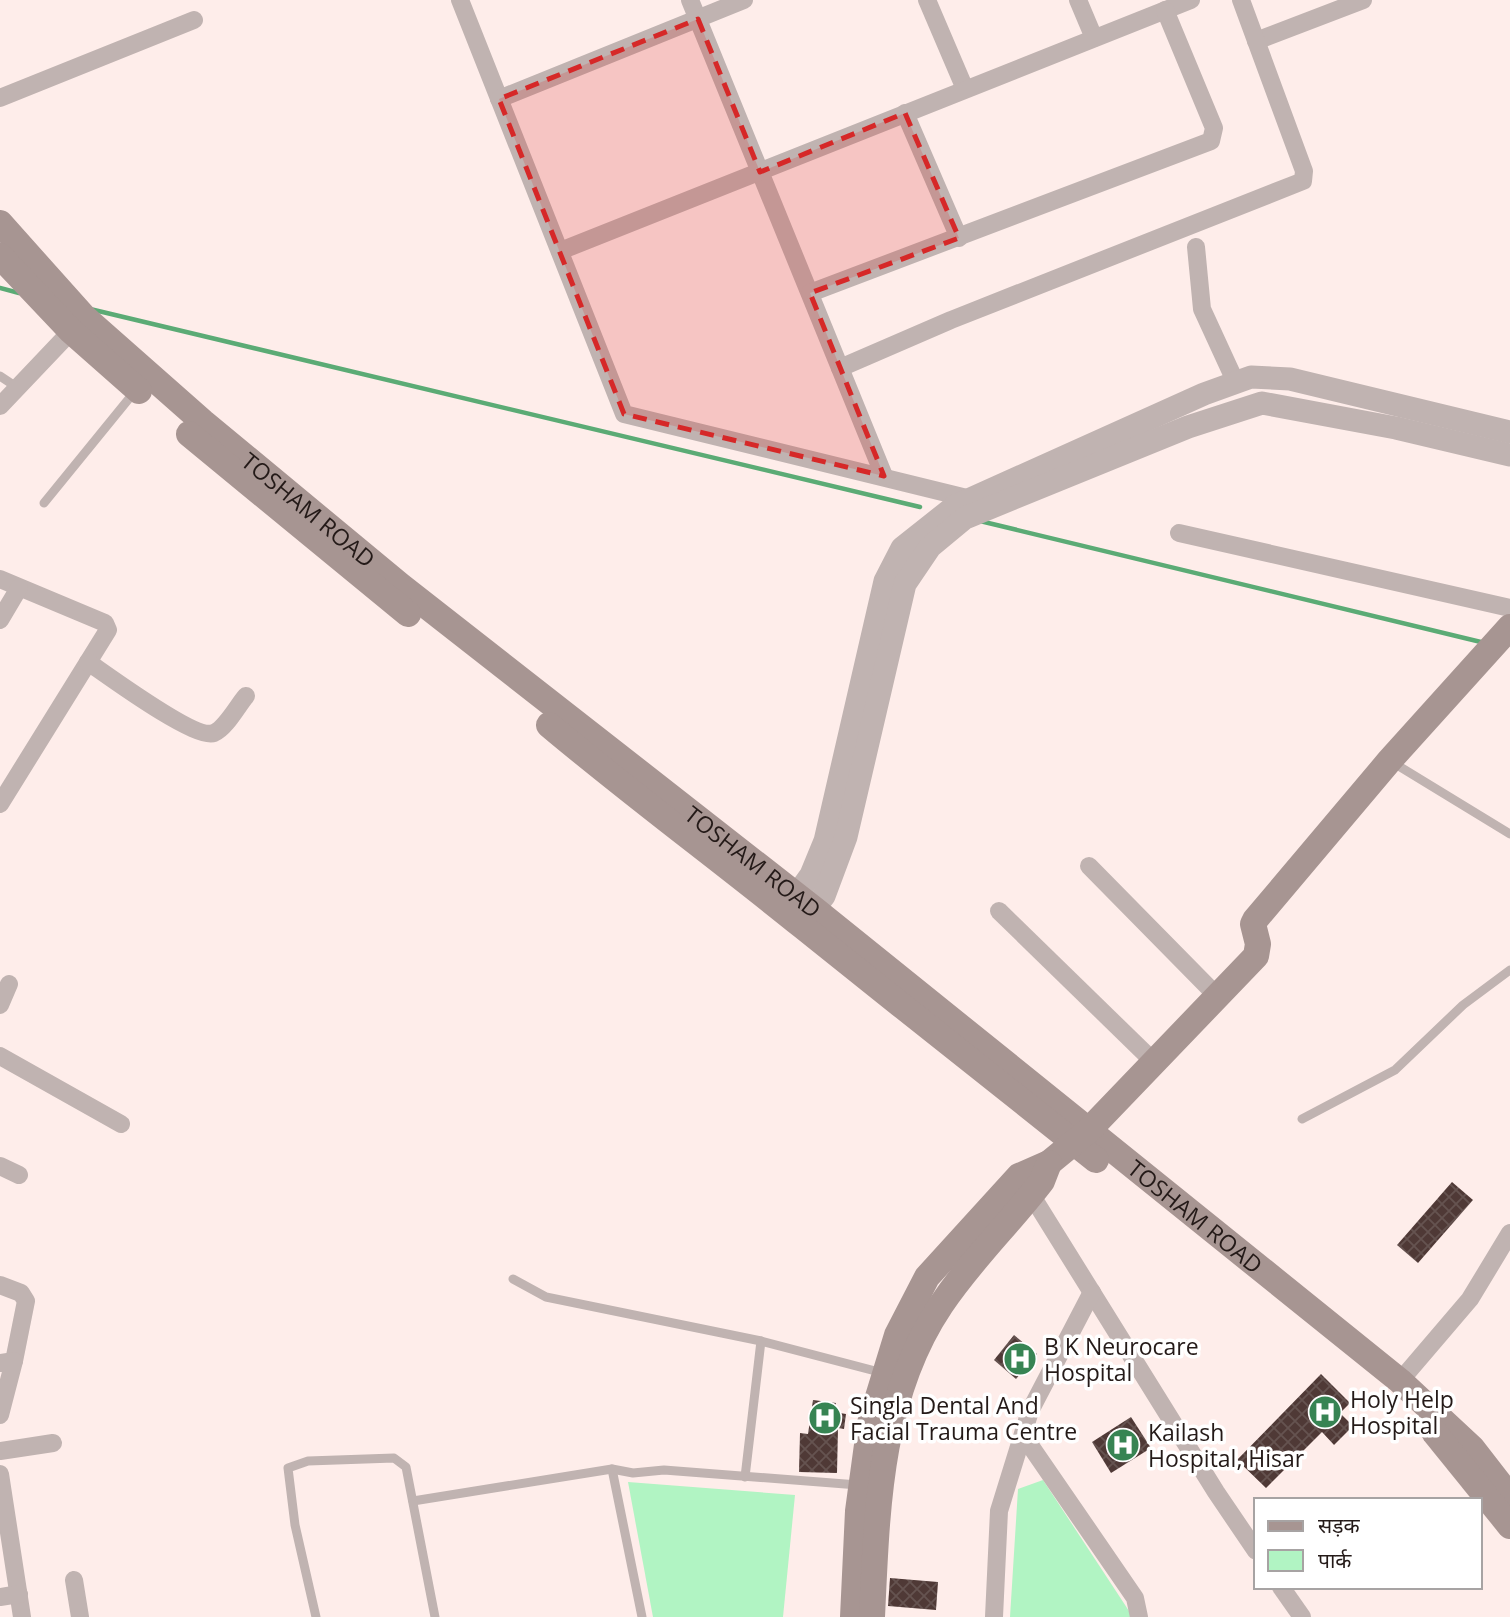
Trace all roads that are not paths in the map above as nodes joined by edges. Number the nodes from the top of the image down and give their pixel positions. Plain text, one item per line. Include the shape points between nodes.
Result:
1 (460, 0) edge
2 (690, 0) edge
3 (744, 0) edge
4 (927, 0) edge
5 (1078, 0) edge
6 (1191, 0) edge
7 (1241, 0) edge
8 (1363, 0) edge
9 (1165, 10) junction
10 (698, 19) junction
11 (194, 20) dead end
12 (1094, 38) junction
13 (1256, 41) junction
14 (965, 89) junction
15 (0, 98) edge
16 (499, 99) junction
17 (905, 113) junction
18 (760, 172) junction
19 (0, 223) edge
20 (959, 238) junction
21 (1196, 247) dead end
22 (559, 251) junction
23 (0, 256) edge
24 (810, 293) junction
25 (77, 324) junction
26 (840, 368) junction
27 (0, 376) edge
28 (1236, 383) junction
29 (18, 388) junction
30 (137, 389) junction
31 (0, 407) edge
32 (1510, 432) edge
33 (1510, 455) edge
34 (884, 476) junction
35 (970, 499) junction
36 (44, 503) dead end
37 (995, 505) junction
38 (1179, 533) dead end
39 (0, 579) edge
40 (19, 588) junction
41 (1510, 608) edge
42 (0, 620) edge
43 (1498, 640) edge
44 (88, 662) junction
45 (246, 696) dead end
46 (1390, 760) junction
47 (0, 804) edge
48 (1510, 834) edge
49 (1089, 866) dead end
50 (799, 911) junction
51 (999, 911) dead end
52 (1510, 970) edge
53 (9, 984) dead end
54 (1217, 996) junction
55 (0, 1005) edge
56 (0, 1056) edge
57 (1155, 1063) junction
58 (1302, 1119) dead end
59 (121, 1124) dead end
60 (1081, 1137) junction
61 (0, 1166) edge
62 (19, 1175) dead end
63 (1026, 1185) junction
64 (1509, 1235) edge
65 (977, 1239) junction
66 (513, 1279) dead end
67 (0, 1285) edge
68 (1092, 1292) junction
69 (761, 1341) junction
70 (7, 1362) edge
71 (885, 1374) junction
72 (1400, 1381) junction
73 (0, 1415) edge
74 (1023, 1435) junction
75 (53, 1443) dead end
76 (0, 1451) edge
77 (612, 1469) junction
78 (0, 1475) edge
79 (744, 1476) junction
80 (871, 1486) junction
81 (1510, 1497) edge
82 (413, 1501) junction
83 (1510, 1526) edge
84 (1254, 1548) edge
85 (74, 1580) dead end
86 (1282, 1589) edge
87 (19, 1594) junction
88 (0, 1597) edge
89 (22, 1617) edge
90 (80, 1617) edge
91 (316, 1617) edge
92 (435, 1617) edge
93 (642, 1617) edge
94 (853, 1617) edge
95 (872, 1617) edge
96 (994, 1617) edge
97 (1139, 1617) edge
98 (1302, 1617) edge

1 - 16 street
2 - 10 street
3 - 10 street
4 - 14 street
5 - 12 street
6 - 9 street
7 - 13 street
8 - 13 street
9 - 12 street
9 - 20 street via 1214,128 1211,141
10 - 16 street
10 - 18 street
11 - 15 street
12 - 14 street
13 - 26 street via 1304,171 1303,181
14 - 17 street
16 - 22 street
17 - 18 street
17 - 20 street
18 - 22 street
18 - 24 street
19 - 25 main road, TOSHAM ROAD
20 - 24 street
21 - 28 street via 1202,309
22 - 34 street via 624,414
23 - 25 main road, TOSHAM ROAD
24 - 26 street
25 - 29 street
25 - 30 main road, TOSHAM ROAD
25 - 50 main road, TOSHAM ROAD
26 - 34 street
27 - 29 lane
28 - 32 street via 1251,377 1290,379
28 - 35 street
29 - 31 street
30 - 36 lane
30 - 50 main road, TOSHAM ROAD via 296,525 631,794
33 - 37 street via 1262,403 1188,427
34 - 35 street
35 - 37 street
35 - 50 street via 902,548 886,581 825,841
37 - 50 street via 965,517 930,547 905,584 837,867
38 - 41 street
39 - 40 street
40 - 42 street
40 - 44 street via 105,623 108,630
43 - 46 main road
44 - 45 street via 155,709 208,733 218,731
44 - 47 street
46 - 48 lane
46 - 54 main road via 1255,920 1256,956
49 - 54 street
50 - 60 main road, TOSHAM ROAD
51 - 57 street
52 - 58 lane via 1463,1005 1395,1070
53 - 55 street
54 - 57 main road
56 - 59 street
57 - 60 main road
60 - 63 main road
60 - 72 main road, TOSHAM ROAD
60 - 83 main road, TOSHAM ROAD via 1437,1434
61 - 62 street
63 - 65 main road
63 - 68 street
64 - 72 street via 1469,1299
65 - 71 main road via 927,1277 897,1335
65 - 80 main road via 904,1374
66 - 69 lane via 546,1297
67 - 70 street via 21,1293 26,1301
68 - 74 street via 1030,1411
68 - 84 street
69 - 71 lane
69 - 79 lane
70 - 73 street
71 - 80 main road via 870,1423
72 - 81 main road, TOSHAM ROAD via 1472,1448
74 - 96 street via 999,1511
74 - 97 street via 1135,1598
75 - 76 street
77 - 79 lane
77 - 82 lane
77 - 93 lane
78 - 87 street
79 - 80 lane
80 - 94 main road
80 - 95 main road
82 - 91 lane via 406,1467 394,1458 309,1461 288,1468 295,1525
82 - 92 lane
85 - 90 street
86 - 98 street
87 - 88 street
87 - 89 street

